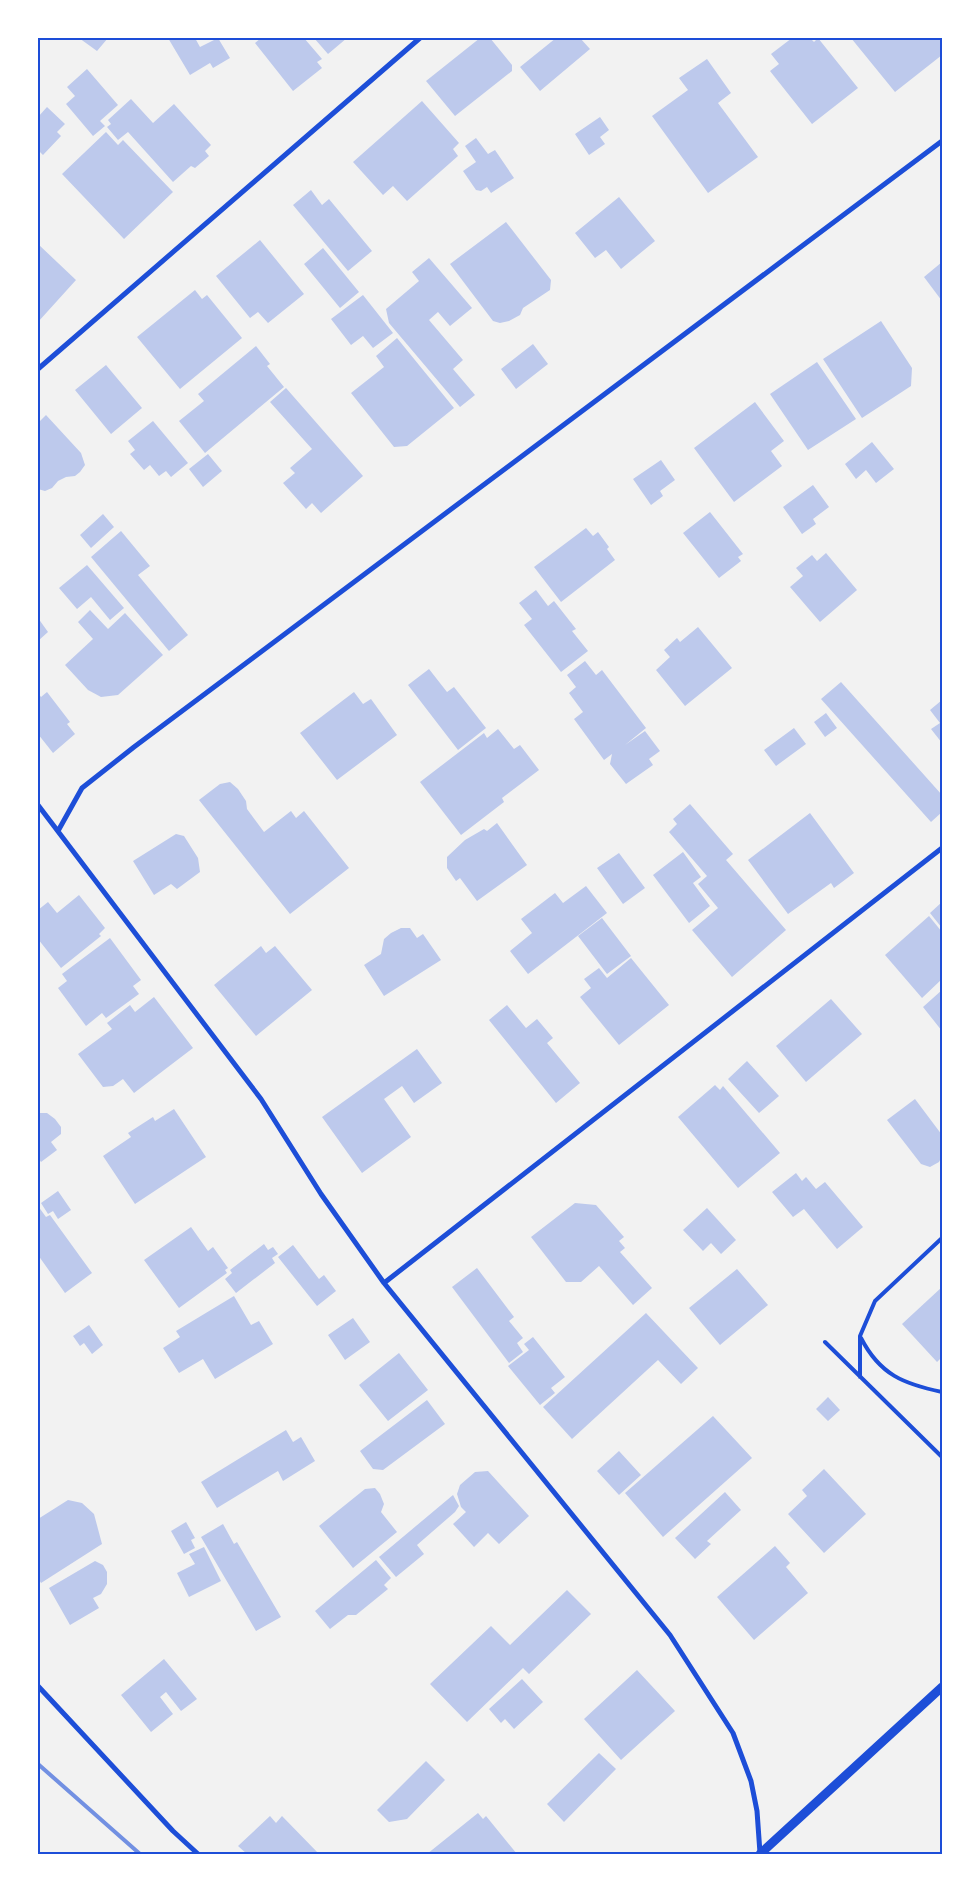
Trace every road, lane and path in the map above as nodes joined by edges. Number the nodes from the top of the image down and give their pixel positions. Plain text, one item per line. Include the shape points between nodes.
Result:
1 (420, 38) edge
2 (942, 141) edge
3 (38, 369) edge
4 (38, 805) edge
5 (58, 831) junction
6 (942, 848) edge
7 (942, 1238) edge
8 (384, 1283) junction
9 (860, 1336) junction
10 (825, 1342) dead end
11 (860, 1377) junction
12 (942, 1392) edge
13 (942, 1457) edge
14 (38, 1686) edge
15 (942, 1687) edge
16 (198, 1854) edge
17 (760, 1854) edge

1 - 3 street
2 - 5 street via 126,753 82,788
4 - 5 street
5 - 8 street via 261,1098 321,1194
6 - 8 street
7 - 9 lane via 875,1301
8 - 17 street via 670,1635 733,1733 751,1781
9 - 11 lane
9 - 12 lane via 869,1354 884,1370 914,1386
10 - 11 lane
11 - 13 lane
14 - 16 street
15 - 17 street

